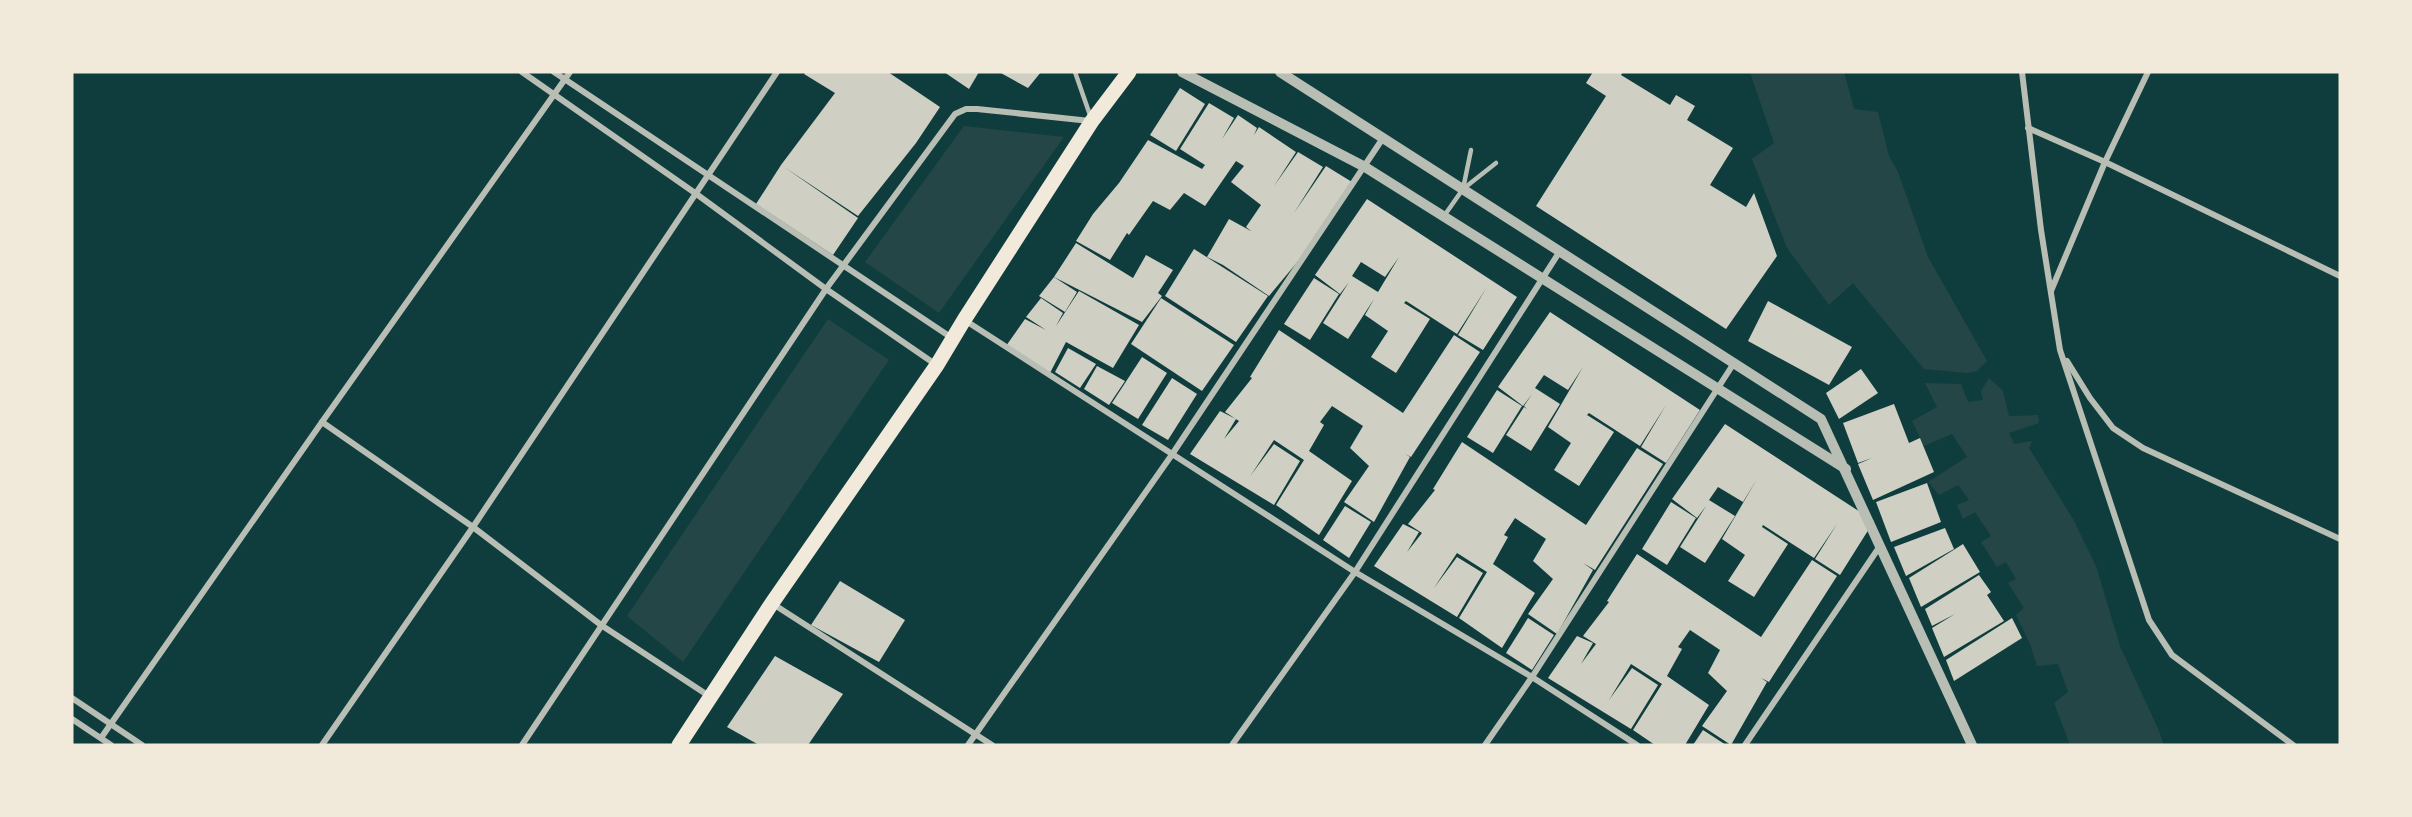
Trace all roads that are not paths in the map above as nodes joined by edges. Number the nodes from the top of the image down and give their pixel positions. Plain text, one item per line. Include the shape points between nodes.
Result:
1 (522, 72) edge
2 (554, 72) edge
3 (570, 72) edge
4 (777, 72) edge
5 (1075, 72) edge
6 (1129, 72) edge
7 (1182, 72) edge
8 (1280, 72) edge
9 (2022, 72) edge
10 (2148, 72) edge
11 (565, 79) junction
12 (554, 93) junction
13 (1092, 121) junction
14 (2028, 128) junction
15 (1383, 138) junction
16 (1471, 150) dead end
17 (2105, 162) junction
18 (1496, 163) dead end
19 (1365, 167) junction
20 (707, 175) junction
21 (1462, 189) junction
22 (695, 193) junction
23 (1444, 216) junction
24 (1560, 251) junction
25 (843, 266) junction
26 (2340, 276) edge
27 (1541, 278) junction
28 (825, 290) junction
29 (2050, 293) junction
30 (964, 320) junction
31 (953, 338) junction
32 (2060, 350) junction
33 (1734, 363) junction
34 (937, 366) junction
35 (1719, 389) junction
36 (322, 422) junction
37 (1172, 456) junction
38 (1846, 469) junction
39 (473, 526) junction
40 (2340, 538) edge
41 (1880, 546) junction
42 (1354, 572) junction
43 (772, 603) junction
44 (601, 626) junction
45 (1532, 677) junction
46 (72, 698) edge
47 (712, 698) junction
48 (72, 719) edge
49 (111, 724) junction
50 (975, 734) junction
51 (101, 738) junction
52 (111, 745) edge
53 (142, 745) edge
54 (322, 745) edge
55 (522, 745) edge
56 (679, 745) edge
57 (968, 745) edge
58 (992, 745) edge
59 (1232, 745) edge
60 (1485, 745) edge
61 (1637, 745) edge
62 (1745, 745) edge
63 (1972, 745) edge
64 (2293, 745) edge

1 - 12 street
2 - 11 street
3 - 11 street
4 - 20 street
5 - 13 lane
6 - 13 main road
7 - 19 street
8 - 15 street
9 - 14 street
10 - 17 street
11 - 12 street
11 - 20 street
12 - 22 street
12 - 36 street
13 - 25 street via 977,109 955,114
13 - 30 main road
14 - 17 street
14 - 29 street
15 - 19 street
15 - 21 street
16 - 21 lane
17 - 26 street
17 - 29 street
18 - 21 lane
19 - 23 street
19 - 37 street
20 - 22 street
20 - 25 street
21 - 23 lane
21 - 24 street
22 - 28 street
22 - 39 street
23 - 27 street
24 - 27 street
24 - 33 street
25 - 28 street
25 - 31 street
27 - 35 street
27 - 42 street
28 - 34 street
28 - 44 street
29 - 32 street
30 - 31 main road
30 - 37 street
31 - 34 main road
32 - 40 street via 2114,428 2143,448
32 - 64 street via 2149,620 2158,637 2172,655
33 - 35 street
33 - 38 street via 1821,419
34 - 43 main road
35 - 38 street
35 - 45 street
36 - 39 street
36 - 49 street
37 - 42 street
37 - 50 street
38 - 41 street
39 - 44 street
39 - 54 street
41 - 62 street
41 - 63 street
42 - 45 street
42 - 59 street
43 - 47 main road
43 - 50 street
44 - 47 street
44 - 55 street
45 - 60 street
45 - 61 street
46 - 49 street
47 - 56 main road
48 - 51 street
49 - 51 street
49 - 53 street
50 - 57 street
50 - 58 street
51 - 52 street

